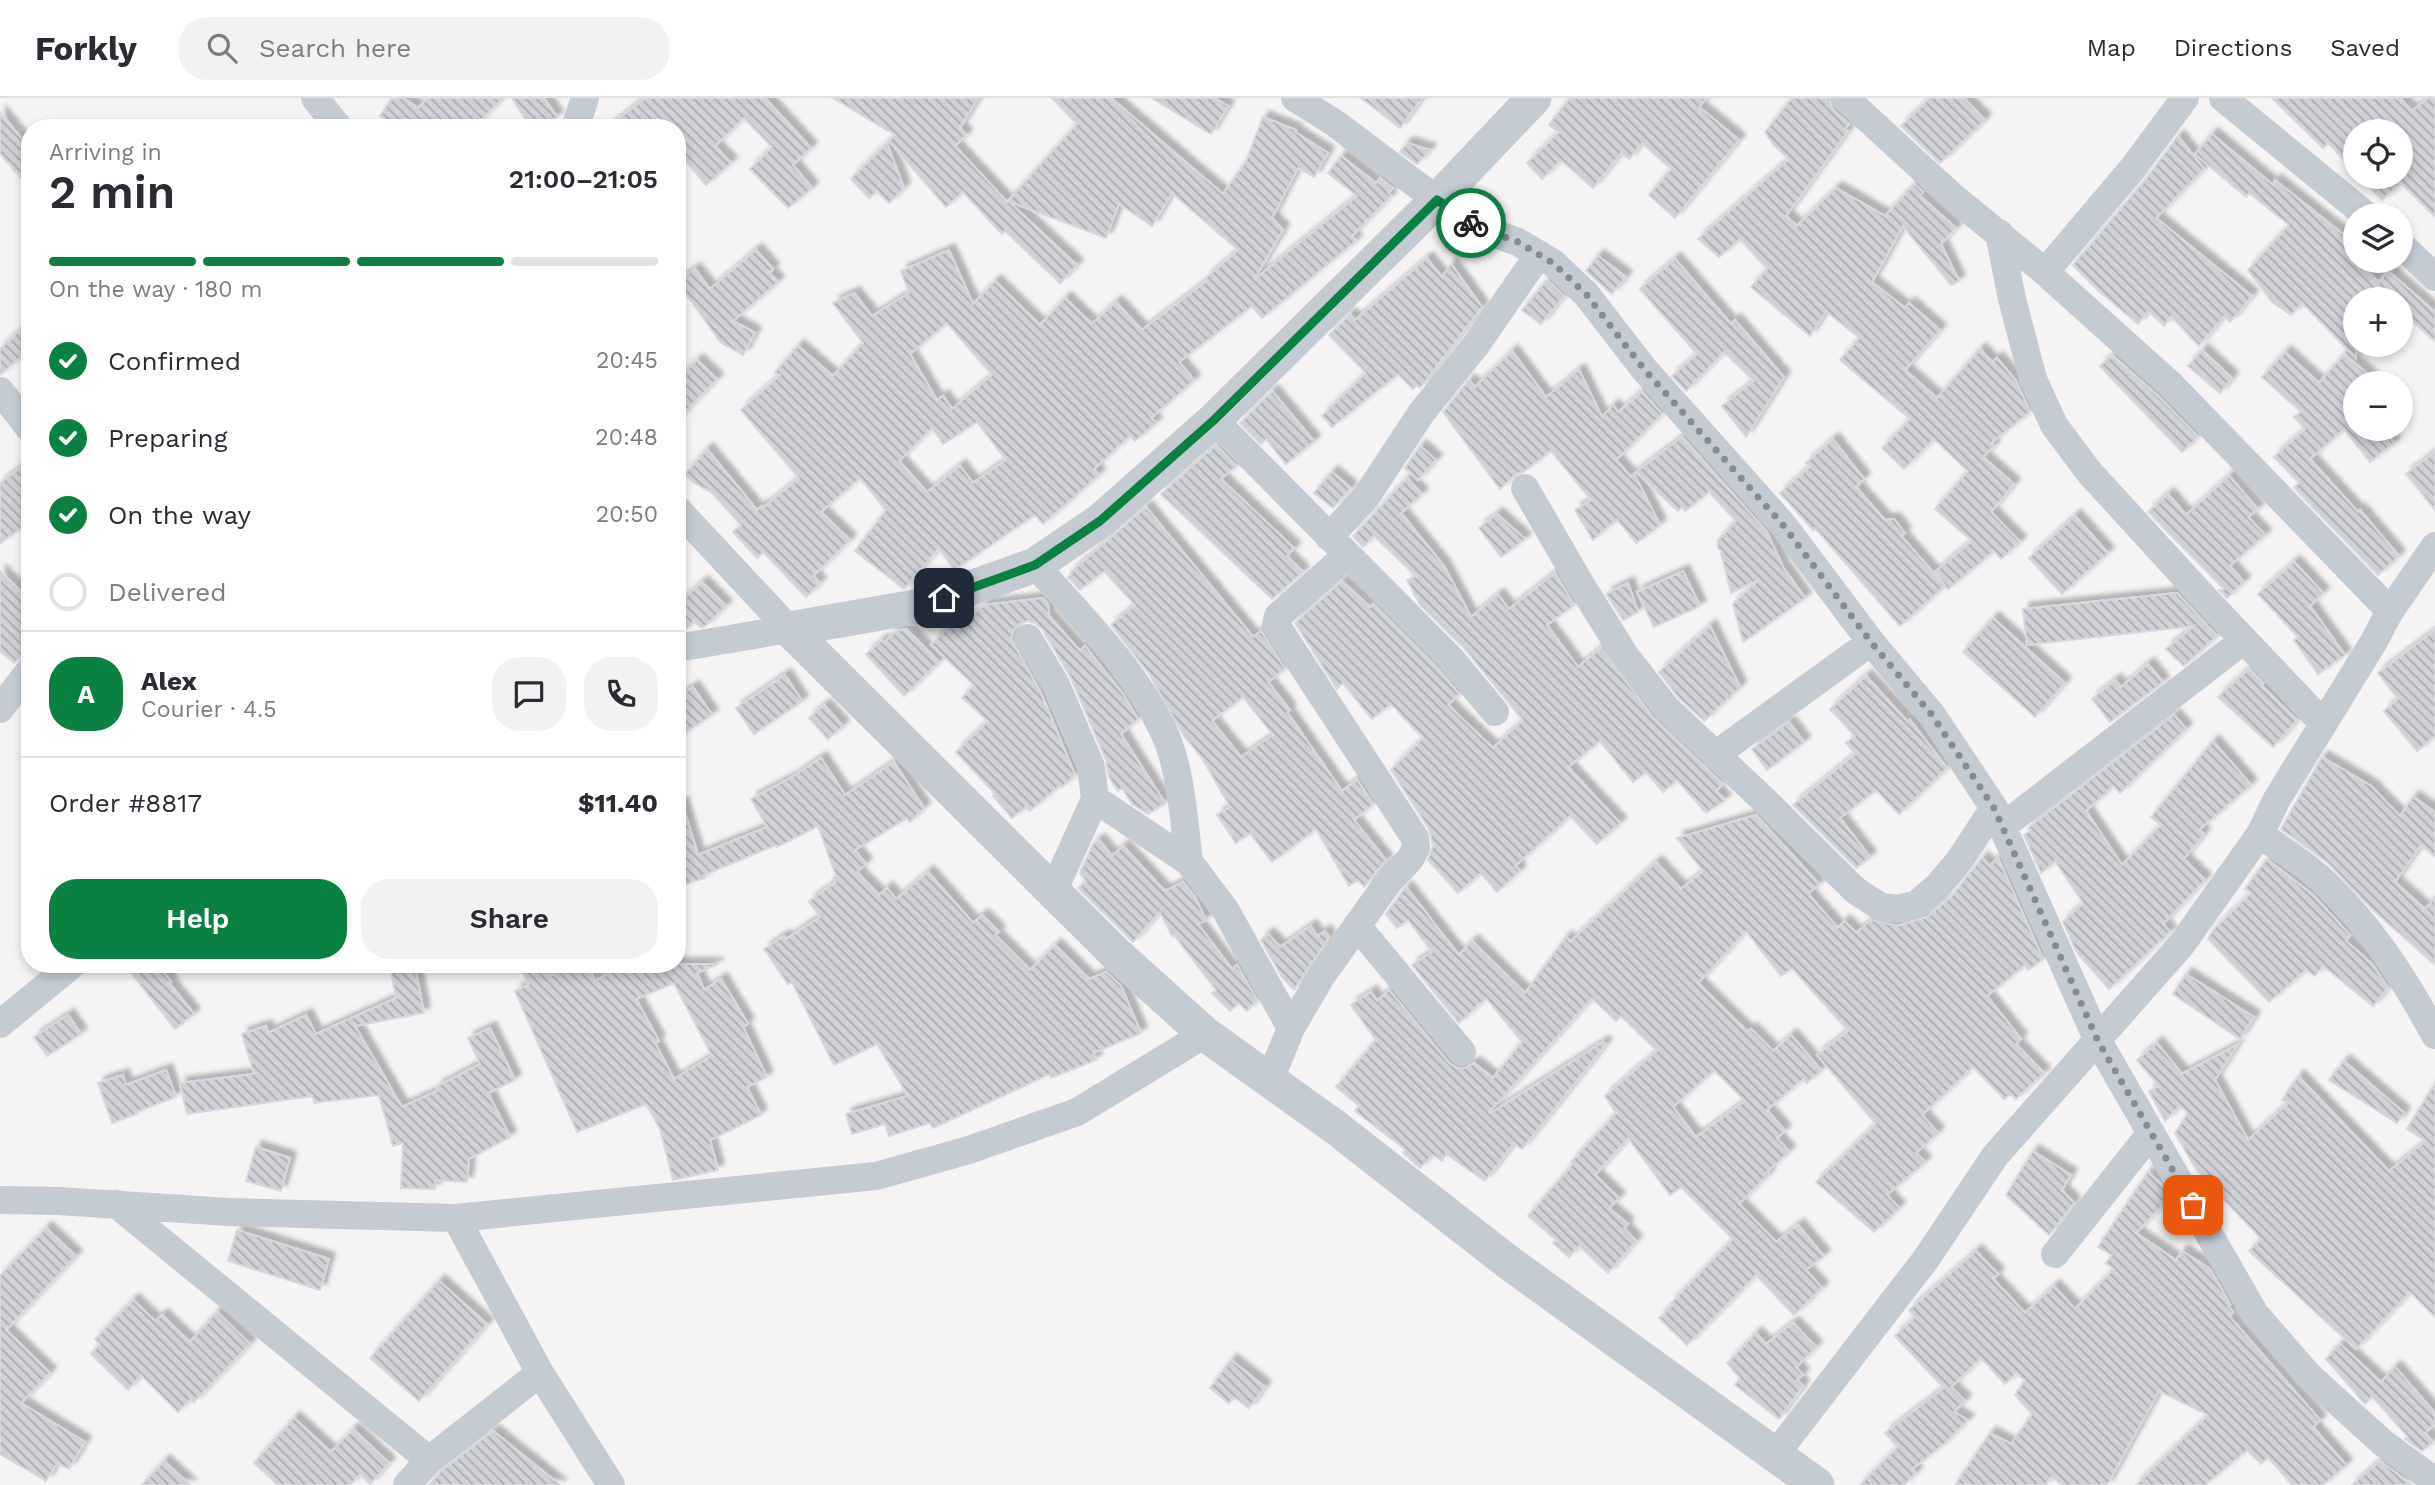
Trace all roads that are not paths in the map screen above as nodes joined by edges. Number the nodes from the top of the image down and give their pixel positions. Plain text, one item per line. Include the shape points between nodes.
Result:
1 (585, 98) edge
2 (1295, 98) edge
3 (1534, 98) edge
4 (1845, 98) edge
5 (2185, 98) edge
6 (2223, 98) edge
7 (578, 119) edge
8 (1437, 200) junction
9 (2351, 203) edge
10 (1998, 233) junction
11 (1539, 254) junction
12 (2413, 256) edge
13 (2045, 272) junction
14 (2435, 277) edge
15 (0, 391) edge
16 (21, 418) edge
17 (1214, 420) junction
18 (1525, 488) dead end
19 (686, 519) edge
20 (1338, 546) junction
21 (2435, 546) edge
22 (1035, 565) junction
23 (2390, 611) junction
24 (789, 629) junction
25 (1028, 638) dead end
26 (2244, 640) junction
27 (1871, 642) junction
28 (686, 647) edge
29 (21, 682) edge
30 (0, 709) edge
31 (1494, 712) dead end
32 (2323, 723) junction
33 (1714, 755) junction
34 (1095, 799) junction
35 (1998, 817) junction
36 (2260, 834) junction
37 (1189, 862) junction
38 (1054, 892) junction
39 (1358, 927) junction
40 (62, 973) edge
41 (0, 1024) edge
42 (1291, 1028) junction
43 (1205, 1034) junction
44 (2435, 1035) edge
45 (2098, 1041) junction
46 (1462, 1052) dead end
47 (1269, 1082) junction
48 (2151, 1133) junction
49 (0, 1200) edge
50 (116, 1204) junction
51 (456, 1218) junction
52 (2055, 1254) dead end
53 (540, 1373) junction
54 (429, 1460) junction
55 (1793, 1474) edge
56 (2435, 1481) edge
57 (407, 1485) edge
58 (611, 1485) edge

1 - 7 street
2 - 8 street
3 - 8 street
4 - 10 street
5 - 13 street
6 - 9 street
8 - 11 street via 1479,228
8 - 17 street
10 - 13 street
10 - 26 street via 2034,379 2054,425 2089,472
11 - 20 street via 1476,345 1422,412
11 - 27 street via 1586,294 1644,369 1783,525
12 - 14 street
13 - 23 street via 2172,386
15 - 16 street
17 - 20 street
17 - 22 street via 1100,521
18 - 33 street via 1624,654 1667,709
19 - 24 street
20 - 31 street via 1451,659
20 - 39 street via 1278,616 1276,625 1415,838 1410,859
21 - 23 street
22 - 24 street via 921,606
22 - 37 street via 1135,680 1164,732 1179,785
23 - 32 street
24 - 28 street
24 - 38 street
25 - 34 street via 1056,685 1091,767
26 - 32 street
26 - 35 street
27 - 33 street
27 - 35 street via 1932,715
29 - 30 street
32 - 36 street
33 - 35 street via 1856,891 1881,907 1917,904
34 - 37 street
34 - 38 street
35 - 45 street
36 - 44 street via 2323,881 2370,931
36 - 45 street via 2182,944
37 - 42 street via 1226,911
38 - 43 street
39 - 42 street
39 - 46 street
40 - 41 street
42 - 47 street
43 - 47 street
43 - 51 street via 1077,1112 876,1176
45 - 48 street
45 - 55 street via 1995,1156
47 - 55 street
48 - 52 street
48 - 56 street via 2255,1314 2308,1375 2383,1443
49 - 50 street
50 - 51 street
50 - 54 street
51 - 53 street
53 - 54 street
53 - 58 street
54 - 57 street

